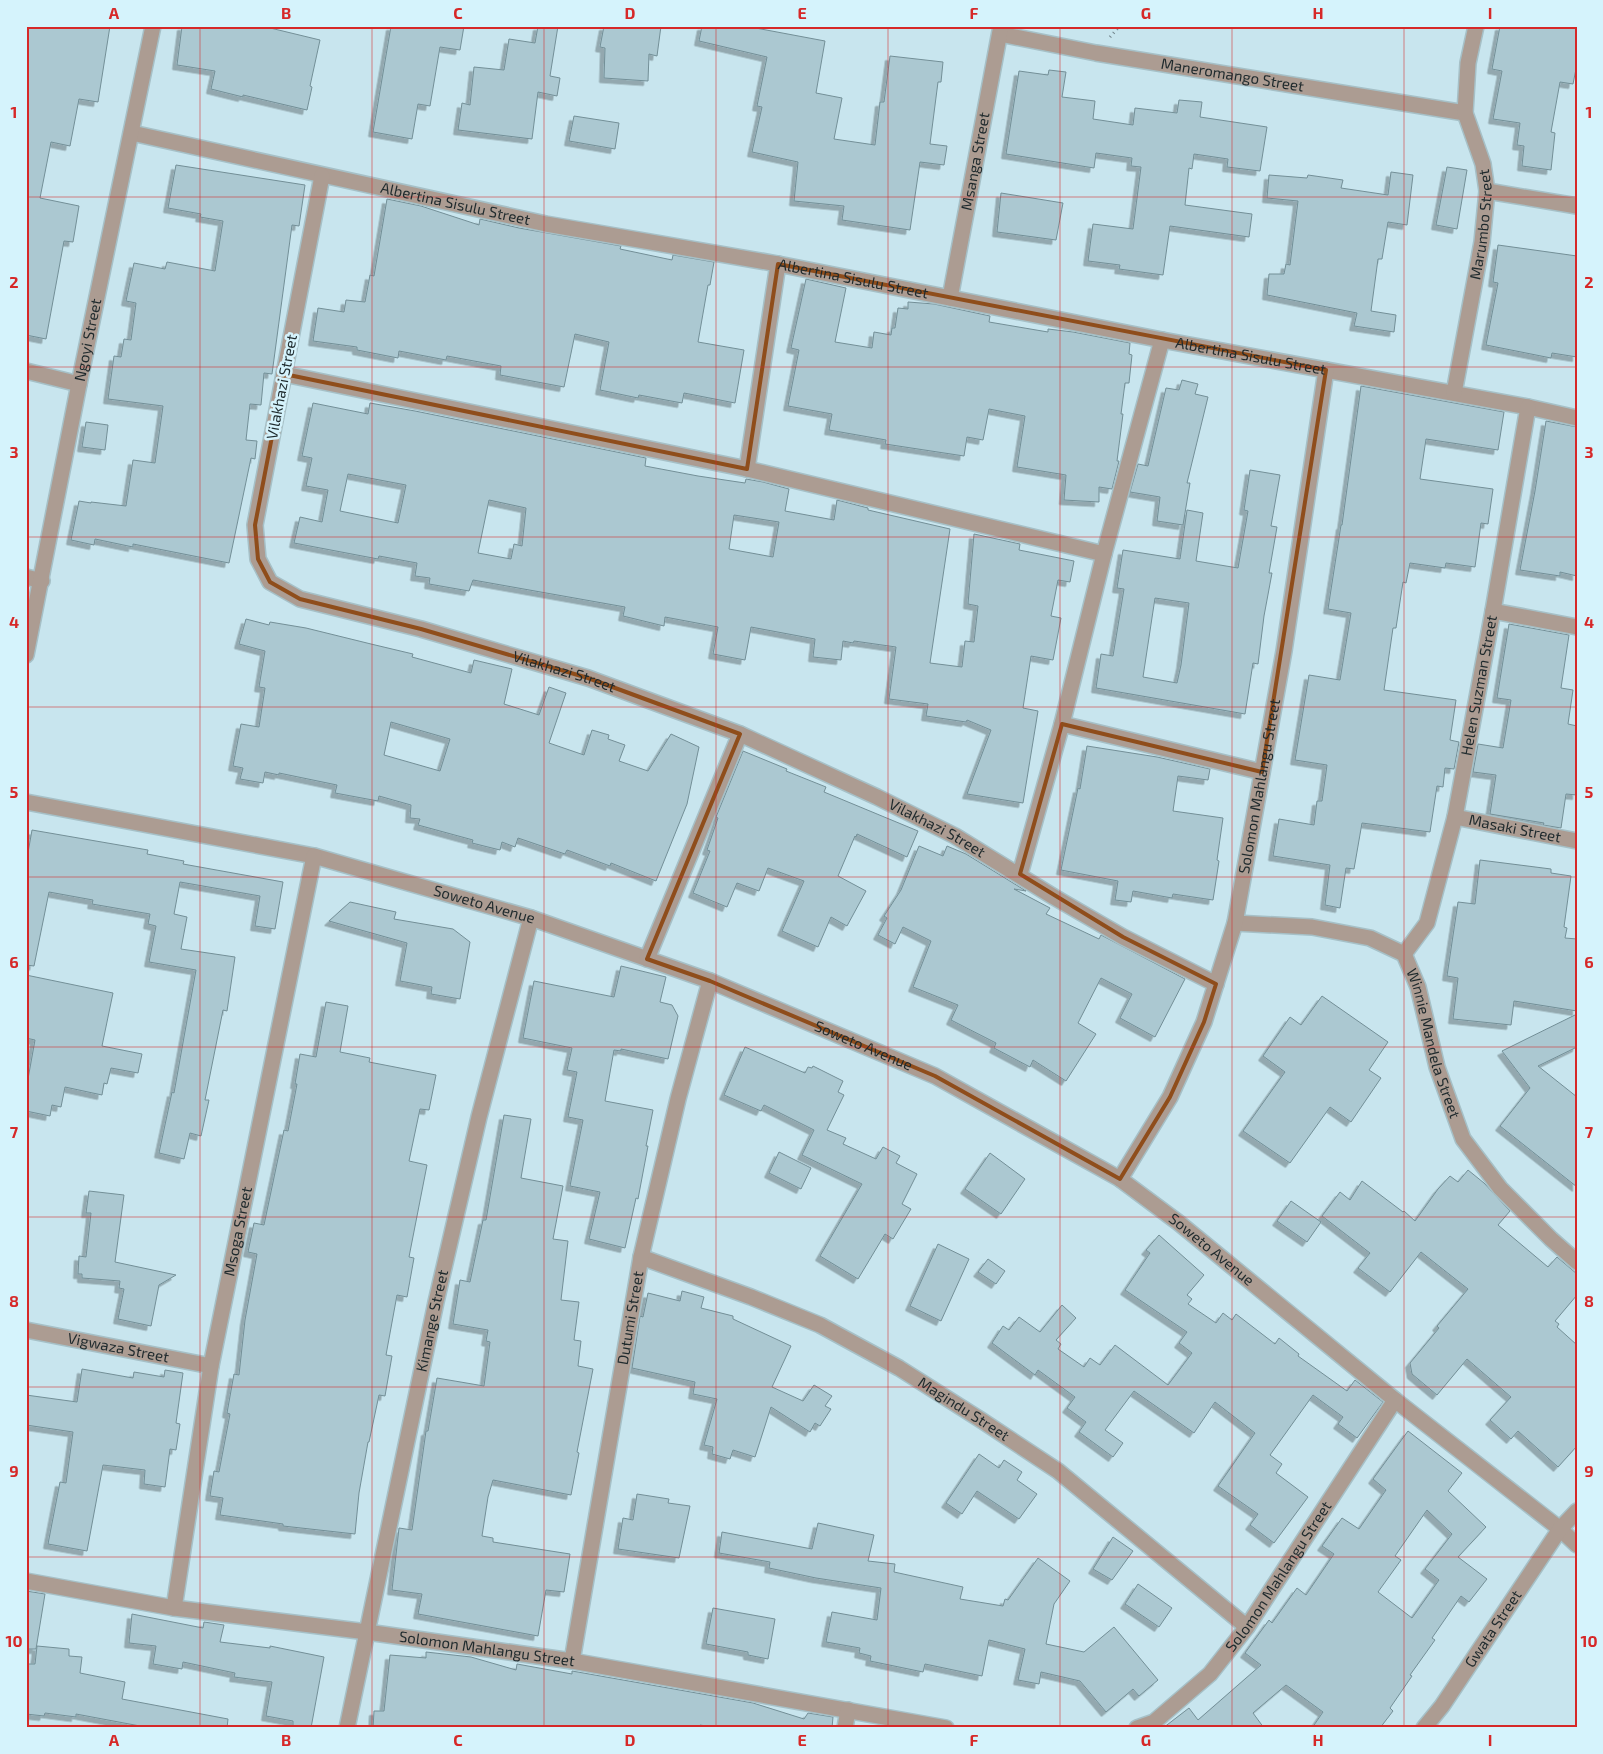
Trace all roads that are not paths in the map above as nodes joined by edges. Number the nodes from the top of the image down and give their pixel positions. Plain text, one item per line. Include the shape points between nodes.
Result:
1 (153, 26) edge
2 (1476, 26) edge
3 (1001, 30) edge
4 (1465, 113) junction
5 (132, 133) junction
6 (322, 176) junction
7 (1487, 191) junction
8 (1577, 206) edge
9 (778, 264) junction
10 (950, 298) junction
11 (1162, 340) junction
12 (1326, 370) junction
13 (26, 371) edge
14 (284, 374) junction
15 (79, 384) junction
16 (1454, 394) junction
17 (1528, 407) junction
18 (1577, 418) edge
19 (747, 469) junction
20 (1104, 554) junction
21 (26, 577) edge
22 (42, 580) junction
23 (1493, 611) junction
24 (1577, 627) edge
25 (26, 655) edge
26 (1062, 724) junction
27 (740, 734) junction
28 (1262, 772) junction
29 (26, 802) edge
30 (1455, 817) junction
31 (1577, 841) edge
32 (314, 856) junction
33 (1020, 874) junction
34 (531, 918) junction
35 (1235, 922) junction
36 (1404, 954) junction
37 (647, 959) junction
38 (710, 981) junction
39 (1216, 984) junction
40 (1120, 1179) junction
41 (641, 1257) junction
42 (1577, 1262) edge
43 (26, 1330) edge
44 (211, 1366) junction
45 (1395, 1400) junction
46 (1577, 1511) edge
47 (1560, 1529) junction
48 (1577, 1545) edge
49 (26, 1581) edge
50 (174, 1608) junction
51 (1247, 1627) junction
52 (367, 1632) junction
53 (572, 1661) junction
54 (848, 1710) junction
55 (347, 1728) edge
56 (845, 1728) edge
57 (946, 1728) edge
58 (1138, 1728) edge
59 (1424, 1728) edge

1 - 5 street, Ngoyi Street
2 - 4 street, Marumbo Street via 1468,63
3 - 4 street, Maneromango Street via 1096,53
3 - 10 street, Msanga Street
4 - 7 street, Marumbo Street via 1483,164
5 - 6 street, Albertina Sisulu Street
5 - 15 street, Ngoyi Street
6 - 9 street, Albertina Sisulu Street via 546,224
6 - 14 street, Vilakhazi Street
7 - 8 street
7 - 16 street, Marumbo Street via 1482,242
9 - 10 street, Albertina Sisulu Street
9 - 19 street
10 - 11 street, Albertina Sisulu Street
11 - 12 street, Albertina Sisulu Street
11 - 20 street
12 - 16 street, Albertina Sisulu Street
12 - 28 street, Solomon Mahlangu Street via 1284,651
13 - 15 street
14 - 19 street
14 - 27 street, Vilakhazi Street via 255,525 258,559 270,582 300,600 421,629 588,678
15 - 22 street, Ngoyi Street
16 - 17 street, Albertina Sisulu Street
17 - 18 street, Albertina Sisulu Street
17 - 23 street, Helen Suzman Street
19 - 20 street
20 - 26 street
21 - 22 street
22 - 25 street, Ngoyi Street
23 - 24 street
23 - 30 street, Helen Suzman Street
26 - 28 street
26 - 33 street
27 - 33 street, Vilakhazi Street via 938,827
27 - 37 street
28 - 35 street, Solomon Mahlangu Street
29 - 32 street, Soweto Avenue
30 - 31 street, Masaki Street
30 - 36 street, Helen Suzman Street via 1426,923
32 - 34 street, Soweto Avenue
32 - 44 street, Msoga Street
33 - 39 street, Vilakhazi Street via 1123,937
34 - 37 street, Soweto Avenue
34 - 52 street, Kimange Street via 443,1272
35 - 36 street, Winnie Mandela Street via 1312,927 1370,938
35 - 39 street, Solomon Mahlangu Street
36 - 42 street, Winnie Mandela Street via 1418,987 1437,1067 1463,1139 1500,1188
37 - 38 street, Soweto Avenue
38 - 40 street, Soweto Avenue via 935,1076
38 - 41 street, Dutumi Street
39 - 40 street, Solomon Mahlangu Street via 1204,1022 1170,1097
40 - 45 street, Soweto Avenue via 1179,1223
41 - 51 street, Magindu Street via 820,1325 898,1368 1058,1471
41 - 53 street, Dutumi Street
43 - 44 street, Vigwaza Street
44 - 50 street, Msoga Street
45 - 47 street, Soweto Avenue
45 - 51 street, Solomon Mahlangu Street
46 - 47 street
47 - 48 street, Soweto Avenue
47 - 59 street, Gwata Street
49 - 50 street, Solomon Mahlangu Street
50 - 52 street, Solomon Mahlangu Street
51 - 58 street, Solomon Mahlangu Street via 1210,1674 1154,1722
52 - 53 street, Solomon Mahlangu Street
52 - 55 street, Kimange Street
53 - 54 street, Solomon Mahlangu Street
54 - 56 street
54 - 57 street, Solomon Mahlangu Street

